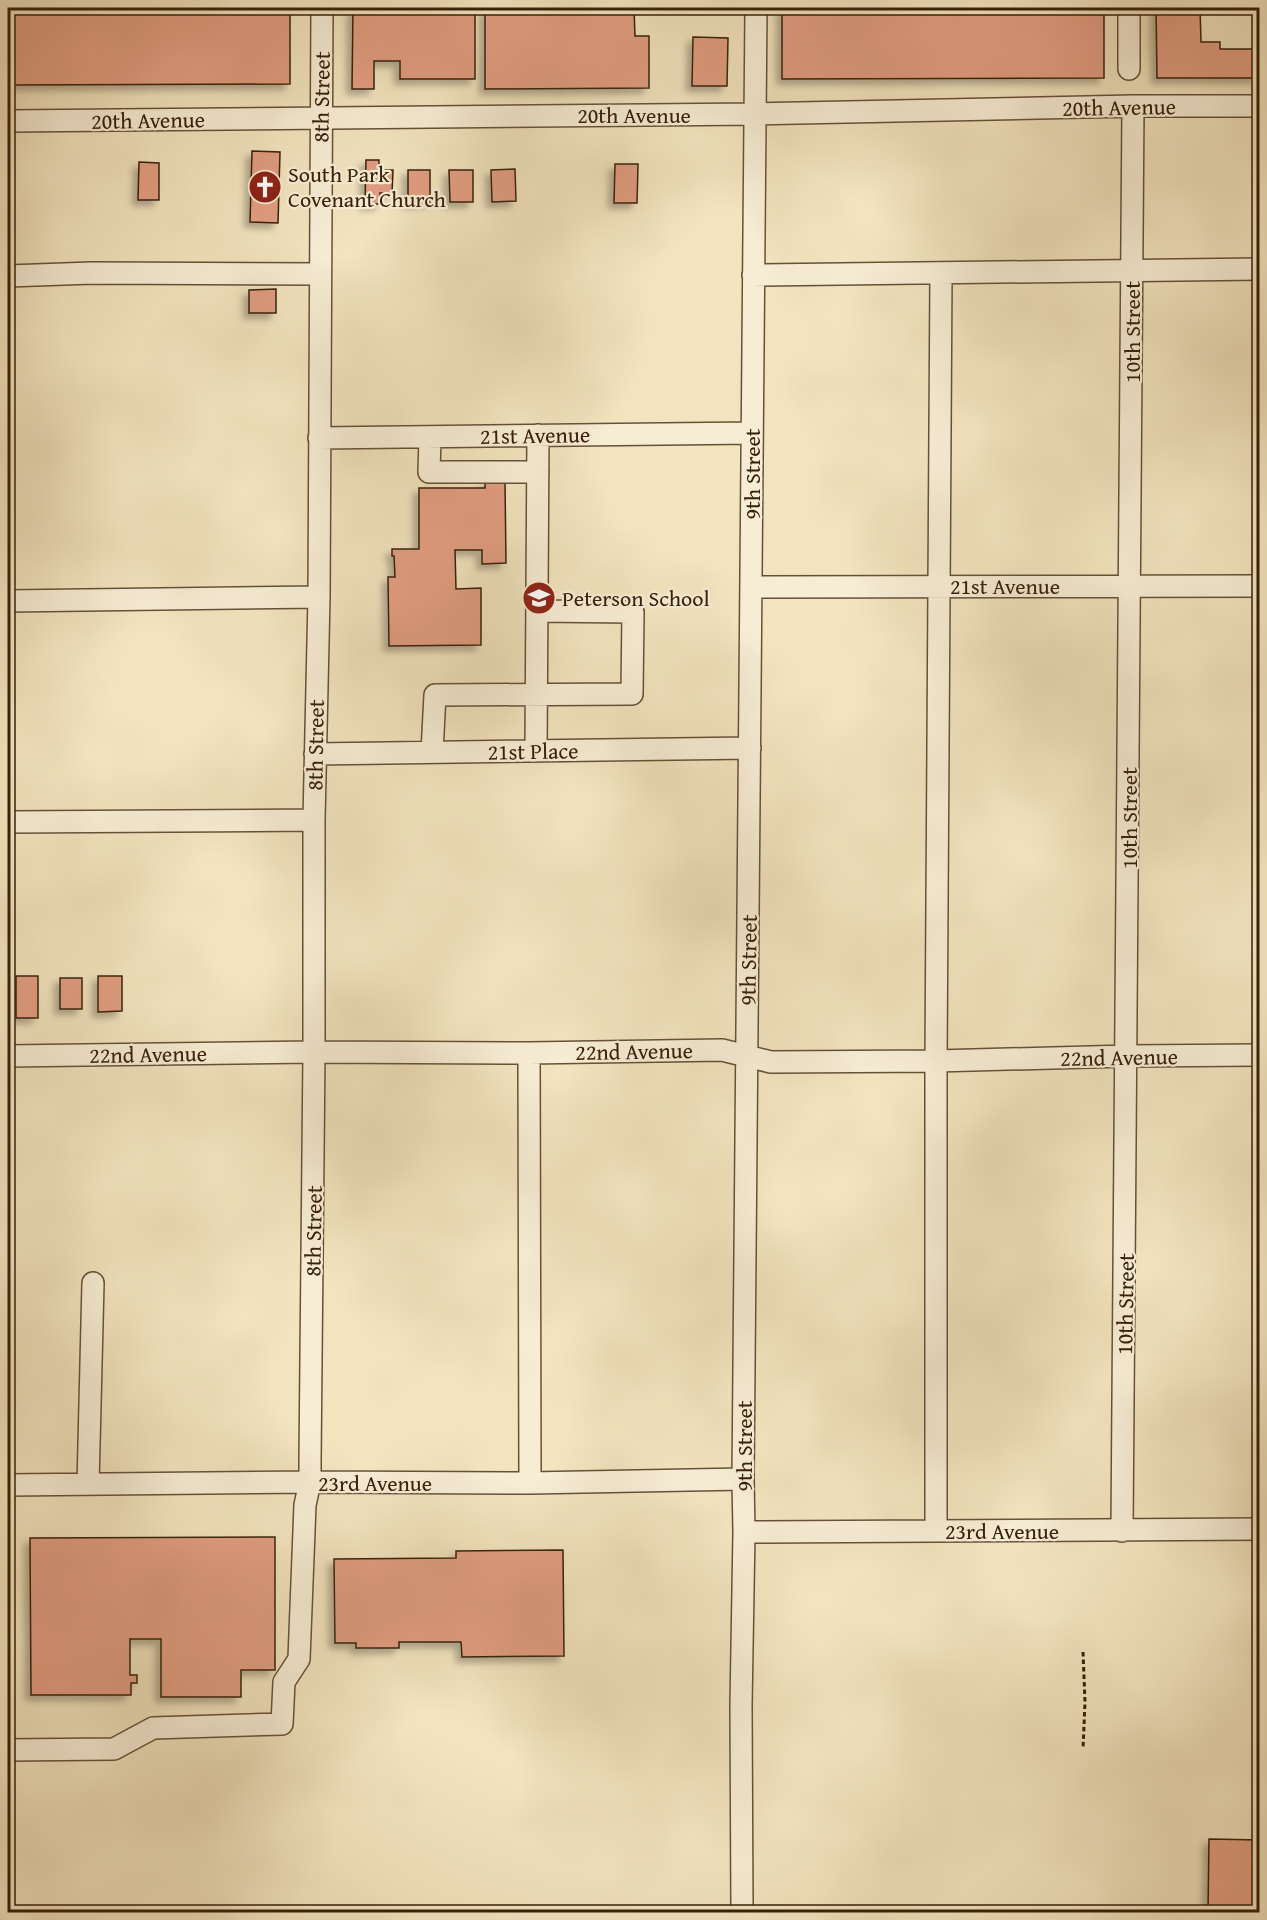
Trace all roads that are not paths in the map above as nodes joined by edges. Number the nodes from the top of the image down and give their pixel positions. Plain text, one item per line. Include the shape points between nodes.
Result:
1 (322, 8) edge
2 (756, 8) edge
3 (1129, 8) edge
4 (1129, 69) dead end
5 (1133, 106) junction
6 (1260, 106) edge
7 (754, 114) junction
8 (321, 118) junction
9 (8, 121) edge
10 (1260, 269) edge
11 (1132, 272) junction
12 (941, 273) junction
13 (320, 274) junction
14 (753, 275) junction
15 (8, 276) edge
16 (752, 433) junction
17 (538, 435) junction
18 (430, 437) junction
19 (319, 438) junction
20 (538, 472) junction
21 (939, 586) junction
22 (1130, 586) junction
23 (1260, 586) edge
24 (751, 587) junction
25 (319, 597) junction
26 (8, 601) edge
27 (538, 611) junction
28 (537, 695) junction
29 (750, 748) junction
30 (536, 751) junction
31 (432, 752) junction
32 (315, 754) junction
33 (314, 820) junction
34 (8, 822) edge
35 (314, 1052) junction
36 (529, 1053) junction
37 (8, 1056) edge
38 (747, 1056) junction
39 (1127, 1056) junction
40 (1260, 1056) edge
41 (936, 1061) junction
42 (93, 1283) dead end
43 (743, 1479) junction
44 (310, 1482) junction
45 (530, 1483) junction
46 (87, 1484) junction
47 (8, 1485) edge
48 (1260, 1529) edge
49 (936, 1531) junction
50 (1122, 1531) junction
51 (744, 1532) junction
52 (8, 1750) edge
53 (742, 1912) edge

1 - 8 street, 8th Street
2 - 7 street, 9th Street
3 - 4 street
5 - 6 street, 20th Avenue
5 - 7 street, 20th Avenue
5 - 11 street, 10th Street
7 - 8 street, 20th Avenue
7 - 14 street, 9th Street
8 - 9 street, 20th Avenue
8 - 13 street, 8th Street
10 - 11 street
11 - 12 street
11 - 22 street, 10th Street
12 - 14 street
12 - 21 street
13 - 15 street
13 - 19 street, 8th Street
14 - 16 street, 9th Street
16 - 17 street, 21st Avenue
16 - 24 street, 9th Street
17 - 18 street, 21st Avenue
17 - 20 street
18 - 19 street, 21st Avenue
18 - 20 street via 429,472
19 - 25 street, 8th Street
20 - 27 street
21 - 22 street, 21st Avenue
21 - 24 street, 21st Avenue
21 - 41 street
22 - 23 street, 21st Avenue
22 - 39 street, 10th Street
24 - 29 street, 9th Street
25 - 26 street
25 - 32 street, 8th Street
27 - 28 street
27 - 28 street via 633,612 632,694
28 - 30 street
28 - 31 street via 435,695
29 - 30 street, 21st Place
29 - 38 street, 9th Street
30 - 31 street, 21st Place
31 - 32 street, 21st Place
32 - 33 street, 8th Street
33 - 34 street
33 - 35 street, 8th Street
35 - 36 street, 22nd Avenue
35 - 37 street, 22nd Avenue
35 - 44 street, 8th Street
36 - 38 street, 22nd Avenue via 722,1050
36 - 45 street
38 - 41 street, 22nd Avenue via 771,1062
38 - 43 street, 9th Street
39 - 40 street, 22nd Avenue
39 - 41 street, 22nd Avenue
39 - 50 street, 10th Street
41 - 49 street
42 - 46 street
43 - 45 street, 23rd Avenue
43 - 51 street, 9th Street
44 - 45 street, 23rd Avenue
44 - 46 street, 23rd Avenue
44 - 52 street, 8th Street via 305,1505 299,1659 284,1682 282,1724 153,1728 114,1749
46 - 47 street, 23rd Avenue
48 - 50 street, 23rd Avenue
49 - 50 street, 23rd Avenue
49 - 51 street, 23rd Avenue
51 - 53 street, 9th Street

